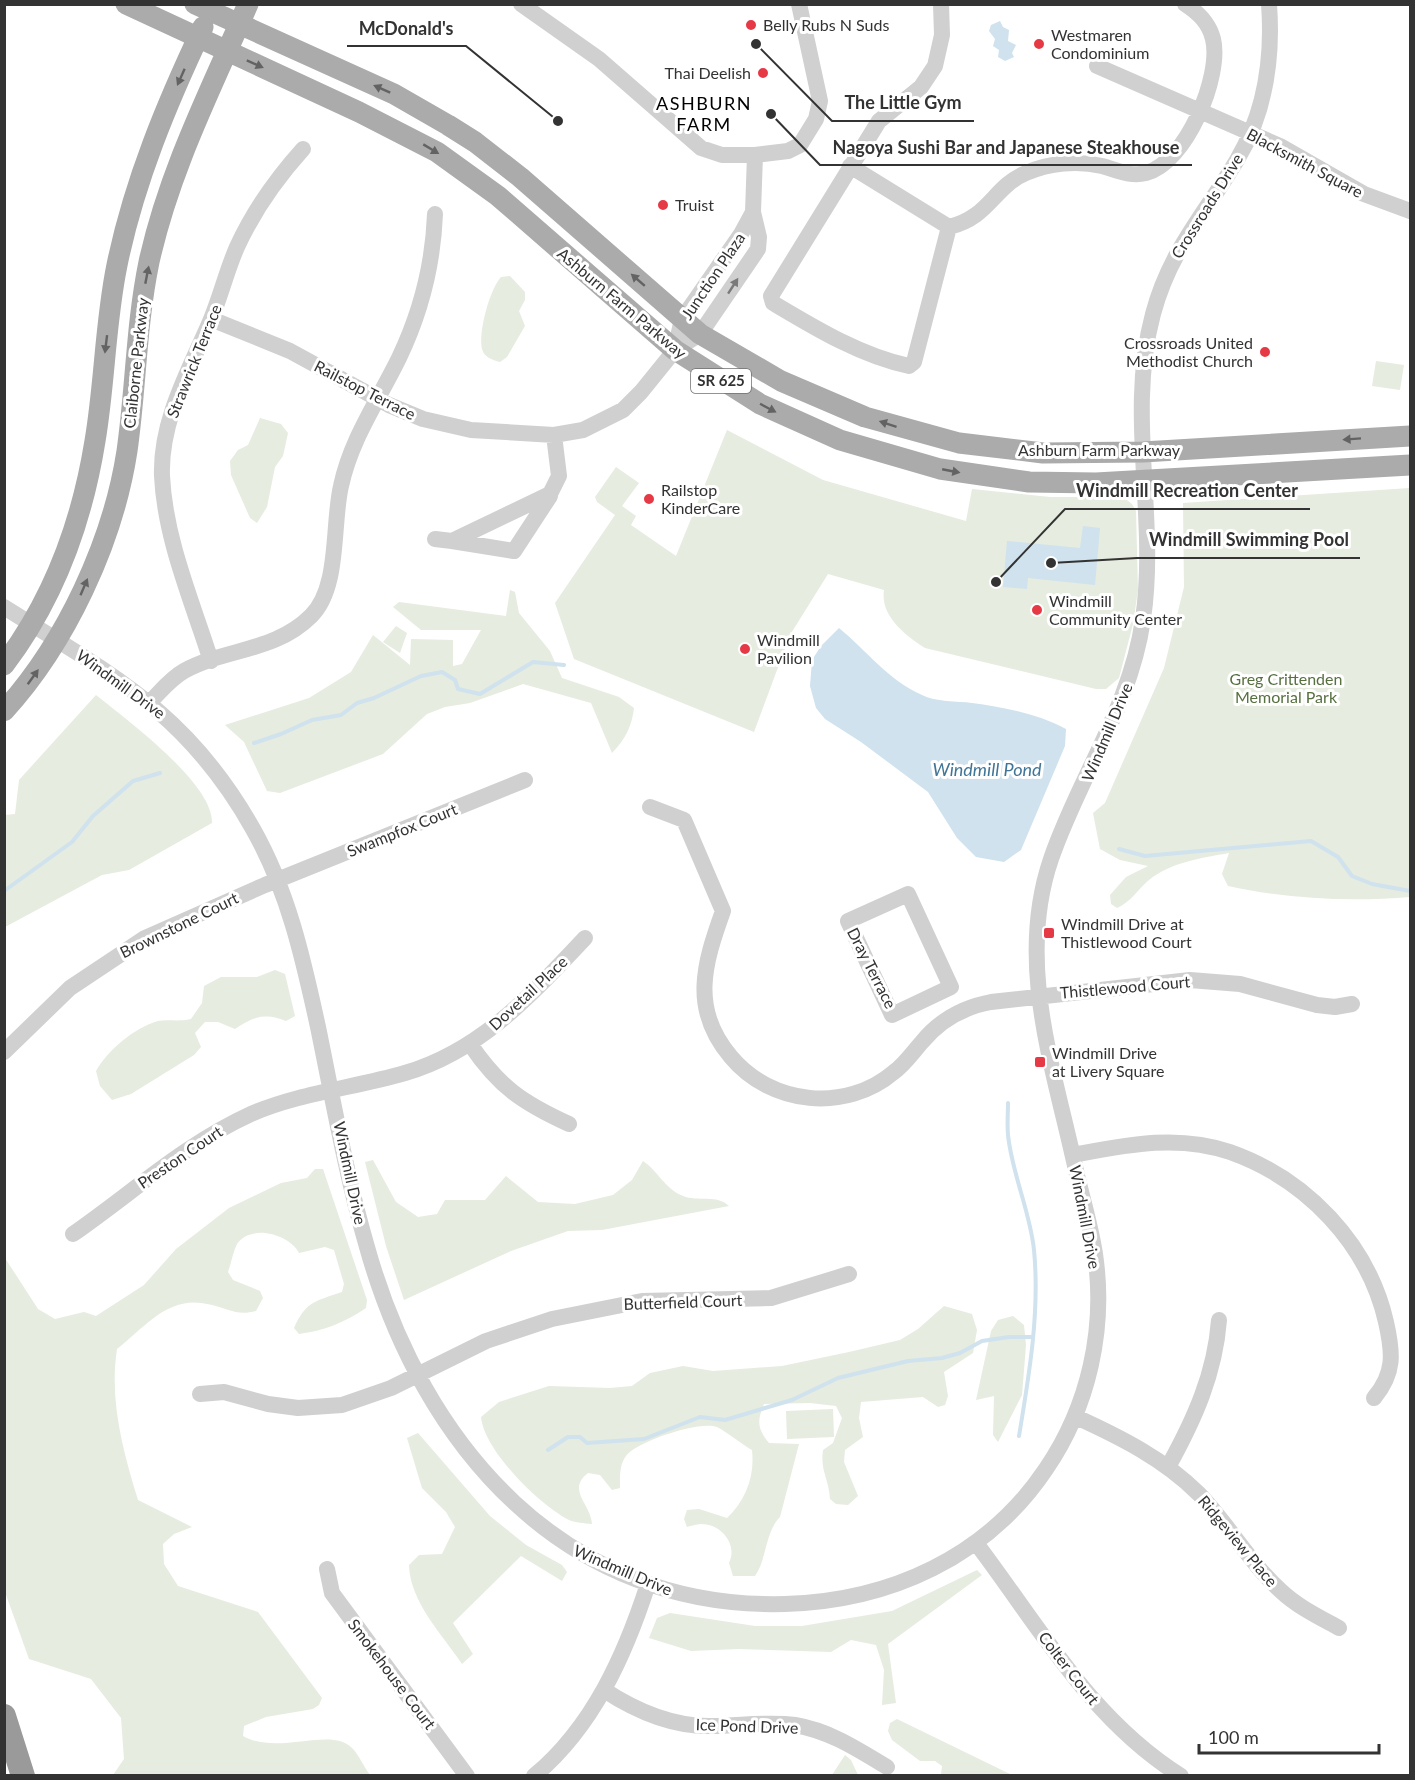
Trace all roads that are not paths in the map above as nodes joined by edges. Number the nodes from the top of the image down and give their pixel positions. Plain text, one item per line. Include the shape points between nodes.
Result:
1 (126, 4) edge
2 (249, 4) edge
3 (520, 4) edge
4 (799, 4) edge
5 (941, 4) edge
6 (1185, 4) edge
7 (1269, 4) edge
8 (206, 7) edge
9 (239, 26) junction
10 (198, 38) junction
11 (226, 51) junction
12 (1098, 66) dead end
13 (1200, 110) junction
14 (1250, 133) junction
15 (303, 149) dead end
16 (755, 155) junction
17 (850, 165) junction
18 (1410, 211) edge
19 (753, 212) junction
20 (435, 214) dead end
21 (949, 227) junction
22 (211, 319) junction
23 (682, 319) junction
24 (700, 334) junction
25 (675, 350) junction
26 (377, 398) junction
27 (554, 435) junction
28 (1410, 435) edge
29 (1143, 452) junction
30 (1410, 465) edge
31 (1143, 481) junction
32 (550, 494) junction
33 (4, 607) edge
34 (32, 625) junction
35 (58, 640) junction
36 (211, 661) junction
37 (4, 665) edge
38 (150, 702) junction
39 (4, 711) edge
40 (525, 780) dead end
41 (650, 807) dead end
42 (279, 879) junction
43 (585, 938) dead end
44 (951, 987) junction
45 (1038, 995) junction
46 (1352, 1004) dead end
47 (962, 1010) junction
48 (470, 1044) junction
49 (4, 1052) edge
50 (331, 1090) junction
51 (569, 1124) dead end
52 (1073, 1155) junction
53 (73, 1233) dead end
54 (849, 1274) dead end
55 (1219, 1320) dead end
56 (418, 1374) junction
57 (200, 1394) dead end
58 (1374, 1398) dead end
59 (1076, 1417) junction
60 (1168, 1467) junction
61 (976, 1543) junction
62 (327, 1569) dead end
63 (648, 1584) junction
64 (1339, 1628) dead end
65 (604, 1690) junction
66 (4, 1716) edge
67 (887, 1767) dead end
68 (22, 1776) edge
69 (467, 1776) edge
70 (534, 1776) edge
71 (1181, 1776) edge

1 - 10 main road, Ashburn Farm Parkway / SR 625
2 - 9 main road, Claiborne Parkway
3 - 16 street via 599,59 701,148 722,155
4 - 16 street via 820,101 816,119 800,145 788,151
5 - 17 street via 942,35 935,66 921,87 879,121
6 - 13 street via 1204,19 1213,38 1213,72
7 - 14 street, Crossroads Drive via 1268,68 1264,94
8 - 9 main road, Ashburn Farm Parkway / SR 625
8 - 10 main road, Claiborne Parkway
9 - 11 main road, Claiborne Parkway
23 -> 9 main road, Ashburn Farm Parkway / SR 625 via 476,142 394,94
10 - 11 main road, Ashburn Farm Parkway / SR 625
10 -> 34 main road, Claiborne Parkway via 153,143 130,212 111,299 89,475 64,559
11 -> 25 main road, Ashburn Farm Parkway / SR 625 via 437,152 498,196
35 -> 11 main road, Claiborne Parkway via 81,593 112,511 126,454 137,336 150,261 182,156
12 - 13 street, Blacksmith Square
13 - 14 street, Blacksmith Square
13 - 21 street via 1176,153 1162,166 1146,173 1123,174 1086,163 1038,169 1010,182 974,218
14 - 18 street, Blacksmith Square via 1364,194
14 - 29 street, Crossroads Drive via 1239,157 1180,246 1153,312 1141,379
15 - 22 street, Strawrick Terrace via 254,214
16 - 19 street, Junction Plaza
17 - 21 street
17 - 21 street via 771,296 773,303 839,339 909,366 914,362
19 - 23 street, Junction Plaza
24 -> 19 street, Junction Plaza via 758,249
20 - 26 street via 430,266 414,326
22 - 26 street, Railstop Terrace via 290,351
22 - 36 street, Strawrick Terrace via 171,412 162,473 168,523
23 - 24 main road, Ashburn Farm Parkway / SR 625
23 - 25 street, Junction Plaza
24 - 25 street, Junction Plaza
29 -> 24 main road, Ashburn Farm Parkway / SR 625 via 1024,451 926,435 865,417 804,392
25 - 27 street, Railstop Terrace via 623,410 583,430
25 -> 31 main road, Ashburn Farm Parkway / SR 625 via 726,385 789,419 908,462 972,476 1029,482
26 - 27 street, Railstop Terrace via 404,412 452,427
26 - 36 street via 355,441 341,483 329,580 322,605 289,635
27 - 32 street via 559,476
28 -> 29 main road, Ashburn Farm Parkway / SR 625
29 - 31 street, Crossroads Drive
30 - 31 main road, Ashburn Farm Parkway / SR 625
31 - 45 street, Windmill Drive via 1145,607 1136,658 1120,705 1047,870 1036,930
32 - 32 street via 444,540 514,551
33 - 34 street, Windmill Drive
34 - 35 street, Windmill Drive
34 - 37 main road, Claiborne Parkway
35 - 38 street, Windmill Drive
39 -> 35 main road, Claiborne Parkway
36 - 38 street via 183,672
38 - 42 street, Windmill Drive via 181,730 223,779
40 - 42 street, Swampfox Court
41 - 47 street, Thistlewood Court via 684,820 723,911 705,967 706,1006 725,1050 762,1083 809,1098 848,1096 867,1090 895,1072 932,1030
42 - 49 street, Brownstone Court via 170,926 120,953 70,988
42 - 50 street, Windmill Drive via 300,947
43 - 48 street, Dovetail Place via 509,1015
44 - 44 street, Dray Terrace via 892,1015 848,921 908,894
44 - 47 street, Dray Terrace
45 - 46 street, Thistlewood Court via 1190,980 1240,984 1317,1005
45 - 47 street, Thistlewood Court
45 - 52 street, Windmill Drive
48 - 50 street, Dovetail Place via 406,1072
48 - 51 street via 511,1093
50 - 53 street, Preston Court via 283,1102 220,1128
50 - 56 street, Windmill Drive via 372,1266
52 - 58 street via 1143,1143 1193,1144 1250,1161 1306,1194 1344,1233 1369,1273 1381,1302 1392,1363 1386,1384
52 - 59 street, Windmill Drive via 1092,1236 1098,1292 1091,1365
54 - 56 street, Butterfield Court via 771,1298 642,1301 588,1310 495,1338
55 - 60 street via 1217,1343 1199,1406
56 - 57 street, Butterfield Court via 358,1401 324,1407 268,1404 224,1392
56 - 63 street, Windmill Drive via 473,1460 520,1511 575,1550
59 - 60 street, Ridgeview Place
59 - 61 street, Windmill Drive via 1034,1486
60 - 64 street, Ridgeview Place via 1229,1527 1281,1592
61 - 63 street, Windmill Drive via 918,1577 826,1602 707,1600
61 - 71 street, Colter Court via 1090,1698 1128,1737
62 - 69 street, Smokehouse Court via 332,1593
63 - 65 street via 627,1643
65 - 67 street, Ice Pond Drive via 635,1708 670,1721 711,1726 792,1725 814,1730 835,1737
65 - 70 street via 571,1738
66 - 68 highway

